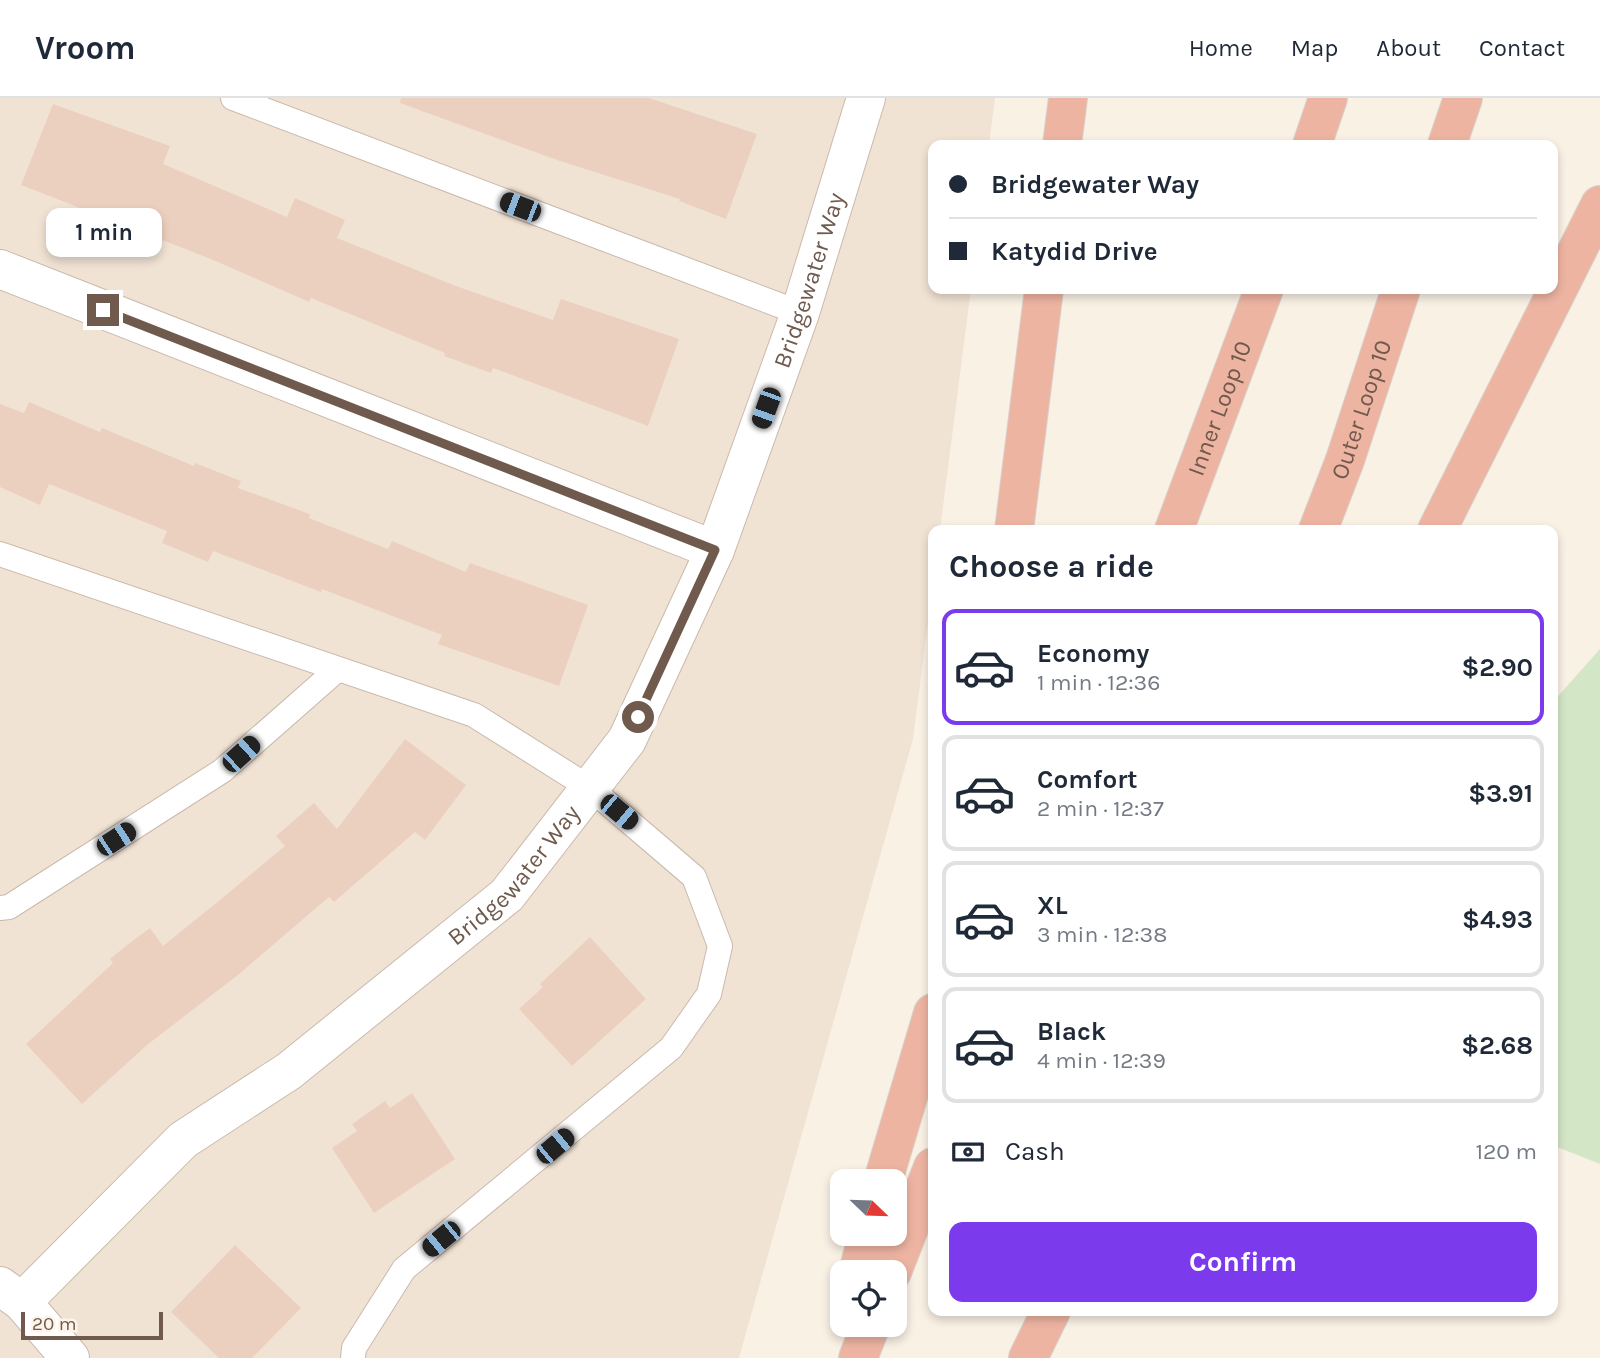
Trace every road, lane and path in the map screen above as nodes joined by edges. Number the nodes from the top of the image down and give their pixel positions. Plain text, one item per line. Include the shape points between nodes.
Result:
1 (233, 98) edge
2 (866, 98) edge
3 (1068, 98) edge
4 (1328, 98) edge
5 (1463, 98) edge
6 (1063, 140) edge
7 (1314, 140) edge
8 (1449, 140) edge
9 (1600, 205) edge
10 (0, 269) edge
11 (1558, 289) edge
12 (1043, 294) edge
13 (1262, 294) edge
14 (1399, 294) edge
15 (1555, 294) edge
16 (800, 313) junction
17 (1015, 525) edge
18 (1176, 525) edge
19 (1320, 525) edge
20 (1440, 525) edge
21 (715, 550) junction
22 (0, 554) edge
23 (338, 669) junction
24 (590, 788) junction
25 (0, 908) edge
26 (928, 1030) edge
27 (887, 1169) edge
28 (928, 1180) edge
29 (897, 1260) edge
30 (11, 1294) edge
31 (1029, 1316) edge
32 (1049, 1316) edge
33 (842, 1337) edge
34 (866, 1337) edge
35 (70, 1358) edge
36 (353, 1358) edge
37 (836, 1358) edge
38 (858, 1358) edge
39 (1015, 1358) edge
40 (1028, 1358) edge

1 - 16 lane
2 - 16 street, Bridgewater Way
3 - 6 highway
4 - 7 highway
5 - 8 highway
9 - 11 highway
10 - 21 street
12 - 17 highway
13 - 18 highway, Inner Loop 10
14 - 19 highway, Outer Loop 10
15 - 20 highway
16 - 21 street, Bridgewater Way
21 - 24 street, Bridgewater Way via 627,740
22 - 23 lane
23 - 24 lane via 474,715
23 - 25 lane via 222,771 9,907
24 - 30 street, Bridgewater Way via 507,895 289,1071 183,1140
24 - 36 lane via 694,877 720,946 709,994 671,1048 404,1269 354,1348
26 - 27 highway
28 - 29 highway
30 - 35 street
31 - 39 highway
32 - 40 highway
33 - 37 highway
34 - 38 highway

